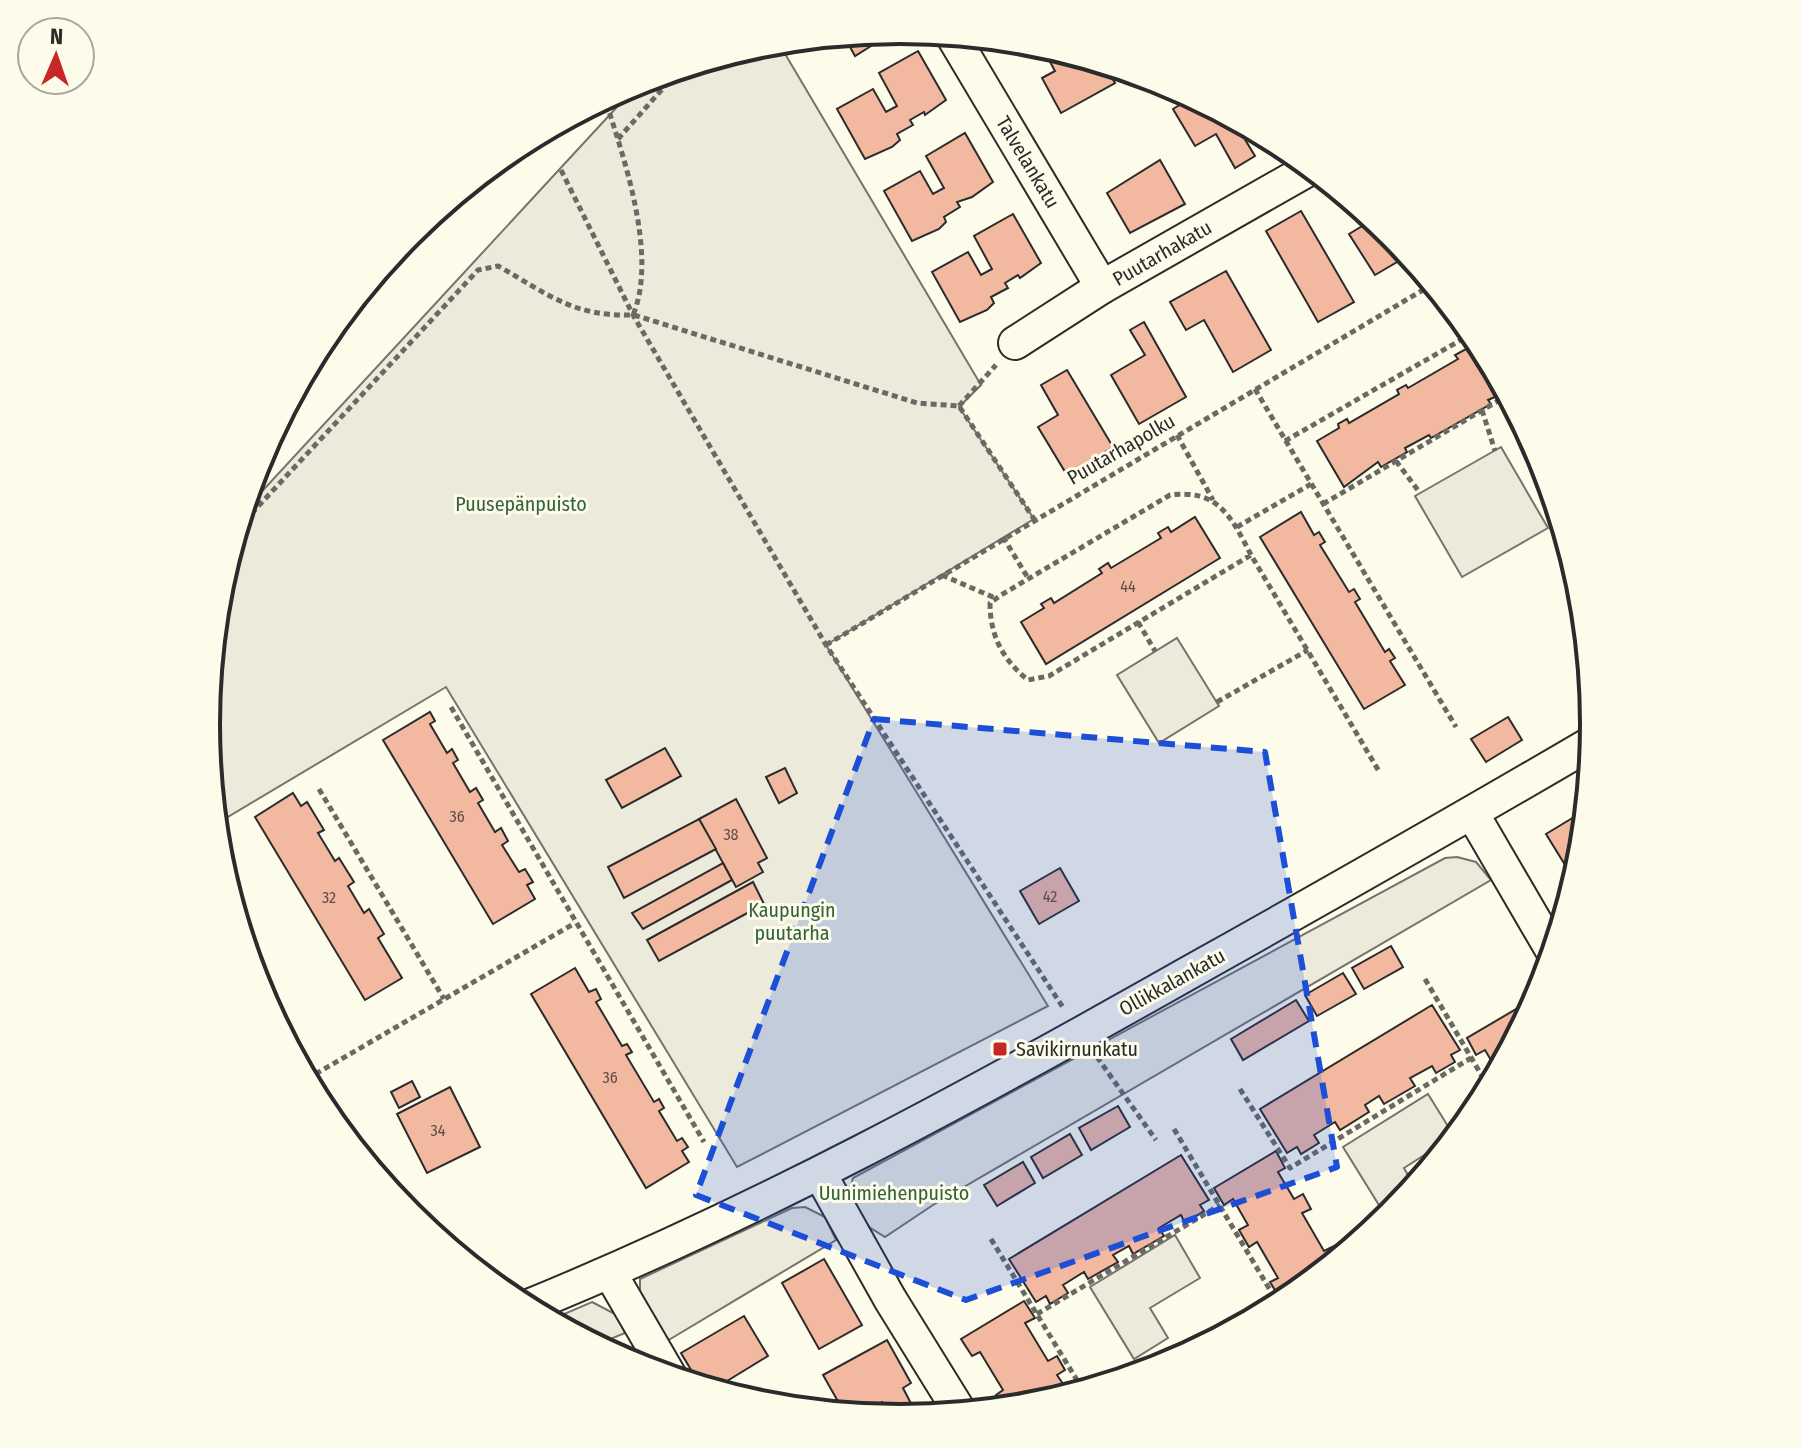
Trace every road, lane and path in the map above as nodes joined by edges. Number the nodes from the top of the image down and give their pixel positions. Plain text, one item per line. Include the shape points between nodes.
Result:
1 (960, 47) edge
2 (664, 87) edge
3 (609, 110) edge
4 (618, 139) junction
5 (561, 170) dead end
6 (1300, 175) edge
7 (1102, 287) junction
8 (1423, 290) edge
9 (633, 315) junction
10 (1461, 340) edge
11 (1015, 343) joint
12 (1255, 389) junction
13 (1498, 401) edge
14 (959, 406) junction
15 (1482, 410) junction
16 (1177, 435) junction
17 (1285, 441) junction
18 (1495, 451) dead end
19 (1396, 461) junction
20 (1311, 484) junction
21 (1420, 493) dead end
22 (1213, 501) junction
23 (1323, 504) junction
24 (256, 509) edge
25 (1034, 519) junction
26 (1237, 527) junction
27 (1003, 537) junction
28 (1251, 555) junction
29 (941, 575) junction
30 (1028, 578) junction
31 (996, 598) junction
32 (1138, 622) junction
33 (826, 645) junction
34 (1308, 650) junction
35 (1155, 651) dead end
36 (1217, 702) dead end
37 (451, 707) dead end
38 (1456, 727) dead end
39 (1579, 750) edge
40 (1380, 773) dead end
41 (319, 789) dead end
42 (1472, 813) junction
43 (575, 923) junction
44 (1545, 939) edge
45 (1425, 979) dead end
46 (444, 999) junction
47 (1080, 1035) junction
48 (1471, 1058) junction
49 (318, 1073) edge
50 (1482, 1076) edge
51 (1240, 1089) dead end
52 (1174, 1129) dead end
53 (1156, 1140) dead end
54 (704, 1142) dead end
55 (820, 1174) junction
56 (1220, 1205) junction
57 (991, 1239) dead end
58 (610, 1273) junction
59 (1272, 1293) edge
60 (541, 1301) edge
61 (1037, 1314) junction
62 (661, 1360) edge
63 (1077, 1381) edge
64 (954, 1402) edge

1 - 7 street, Talvelankatu
2 - 4 path
3 - 4 path
4 - 9 path via 642,246 642,294
5 - 9 path
6 - 7 street, Puutarhakatu
7 - 11 street, Puutarhakatu
8 - 12 path, Puutarhapolku
9 - 14 path via 917,403
9 - 24 path via 579,311 498,266 478,270
9 - 33 path
10 - 17 path
11 - 14 path
12 - 16 path, Puutarhapolku
12 - 17 path
13 - 15 path
14 - 25 path
15 - 18 path
15 - 19 path
16 - 22 path
16 - 25 path, Puutarhapolku
17 - 20 path
19 - 21 path
19 - 23 path
20 - 23 path
20 - 26 path
22 - 26 path
22 - 30 path via 1192,492 1170,495
23 - 38 path
25 - 27 path, Puutarhapolku
26 - 28 path
27 - 29 path, Puutarhapolku
27 - 30 path
28 - 32 path
28 - 34 path
29 - 31 path
29 - 33 path, Puutarhapolku
30 - 31 path
31 - 32 path via 990,603 990,628 1011,666 1028,680 1049,676
32 - 35 path
33 - 47 path
34 - 36 path
34 - 40 path
37 - 43 path
39 - 42 street, Ollikkalankatu
41 - 46 path
42 - 44 street
42 - 47 street, Ollikkalankatu
43 - 46 path
43 - 54 path
45 - 48 path
46 - 49 path
47 - 53 path
47 - 55 street, Ollikkalankatu
48 - 50 path
48 - 51 path via 1290,1168
52 - 56 path
55 - 58 street, Ollikkalankatu
55 - 64 street
56 - 59 path
56 - 61 path
57 - 61 path
58 - 60 street, Ollikkalankatu
58 - 62 street
61 - 63 path

